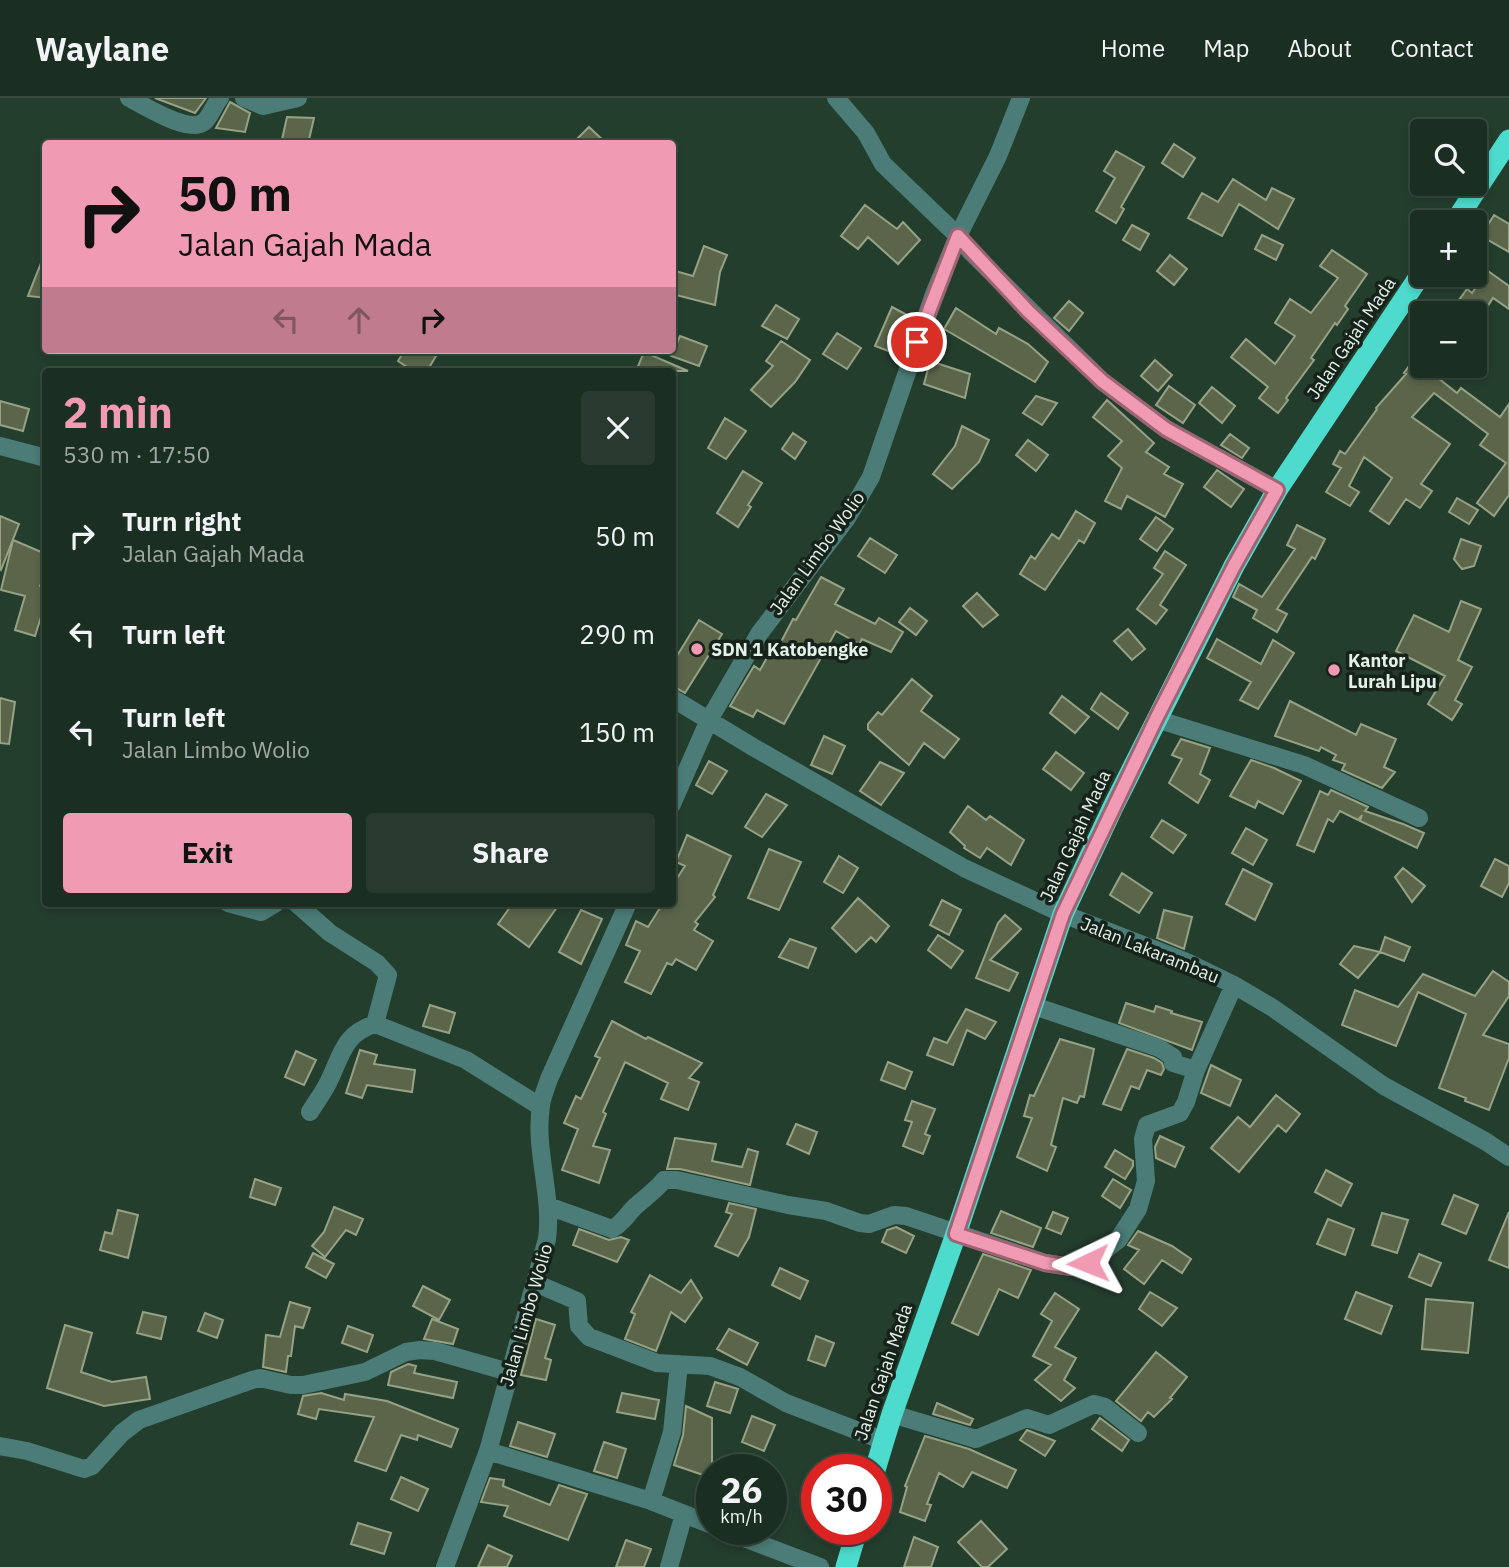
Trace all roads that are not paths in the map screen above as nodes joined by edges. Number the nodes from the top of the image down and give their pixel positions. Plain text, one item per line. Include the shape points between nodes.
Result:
1 (129, 98) edge
2 (220, 98) edge
3 (244, 98) edge
4 (298, 98) edge
5 (836, 98) edge
6 (1021, 98) edge
7 (1509, 140) edge
8 (1463, 210) edge
9 (958, 236) junction
10 (1412, 287) edge
11 (0, 446) edge
12 (42, 457) edge
13 (1277, 490) junction
14 (676, 700) edge
15 (1156, 719) junction
16 (709, 720) junction
17 (676, 795) edge
18 (1419, 818) dead end
19 (243, 907) edge
20 (269, 907) edge
21 (301, 907) edge
22 (626, 907) edge
23 (1063, 914) junction
24 (1234, 985) junction
25 (1031, 1005) junction
26 (375, 1024) junction
27 (1196, 1070) junction
28 (541, 1107) junction
29 (310, 1112) dead end
30 (1509, 1157) edge
31 (548, 1206) junction
32 (956, 1234) junction
33 (535, 1283) junction
34 (679, 1364) junction
35 (509, 1372) junction
36 (892, 1414) junction
37 (1138, 1433) dead end
38 (884, 1441) junction
39 (0, 1446) edge
40 (488, 1451) junction
41 (880, 1454) edge
42 (650, 1501) junction
43 (684, 1514) junction
44 (696, 1519) edge
45 (762, 1545) edge
46 (853, 1545) edge
47 (445, 1567) edge
48 (669, 1567) edge
49 (820, 1567) edge
50 (846, 1567) edge

1 - 2 street via 181,124 194,125 204,121
3 - 4 street via 263,106
5 - 9 street via 866,133 883,164
6 - 9 street, Jalan Limbo Wolio
7 - 8 highway
9 - 13 street via 1102,381 1166,429
9 - 16 street, Jalan Limbo Wolio via 871,478 847,518 759,634
10 - 13 highway, Jalan Gajah Mada
11 - 12 street
13 - 15 highway, Jalan Gajah Mada
14 - 16 street, Jalan Lakarambau
15 - 18 street via 1304,765
15 - 23 highway, Jalan Gajah Mada
16 - 17 street, Jalan Limbo Wolio
16 - 23 street, Jalan Lakarambau via 953,862
19 - 20 street via 261,912
21 - 26 street via 388,975
22 - 28 street, Jalan Limbo Wolio via 549,1079
23 - 24 street, Jalan Lakarambau
23 - 25 highway, Jalan Gajah Mada
24 - 27 street
24 - 30 street, Jalan Lakarambau via 1384,1086
25 - 27 street via 1159,1048 1173,1057 1173,1063
25 - 32 highway, Jalan Gajah Mada
26 - 28 street via 466,1060
26 - 29 street via 348,1040
27 - 32 street via 1180,1113 1147,1125 1143,1139 1146,1181 1138,1209 1118,1240 1088,1263 1071,1267 1045,1263
28 - 31 street, Jalan Limbo Wolio
31 - 32 street via 612,1229 664,1180 677,1180 826,1211 860,1223 906,1216
31 - 33 street, Jalan Limbo Wolio via 547,1239
32 - 36 highway, Jalan Gajah Mada
33 - 34 street via 577,1301 579,1326 589,1337 657,1363
33 - 35 street, Jalan Limbo Wolio
34 - 38 street via 710,1366 740,1377 786,1403
34 - 42 street via 672,1432
35 - 39 street via 420,1350 365,1372 290,1385 260,1378 139,1420 85,1469
35 - 40 street, Jalan Limbo Wolio
36 - 37 street via 975,1439 1027,1418 1049,1425 1094,1404 1105,1407
36 - 38 highway, Jalan Gajah Mada
38 - 41 highway, Jalan Gajah Mada
40 - 42 street
40 - 47 street, Jalan Limbo Wolio
42 - 43 street
43 - 44 street
43 - 48 street
45 - 49 street
46 - 50 highway

